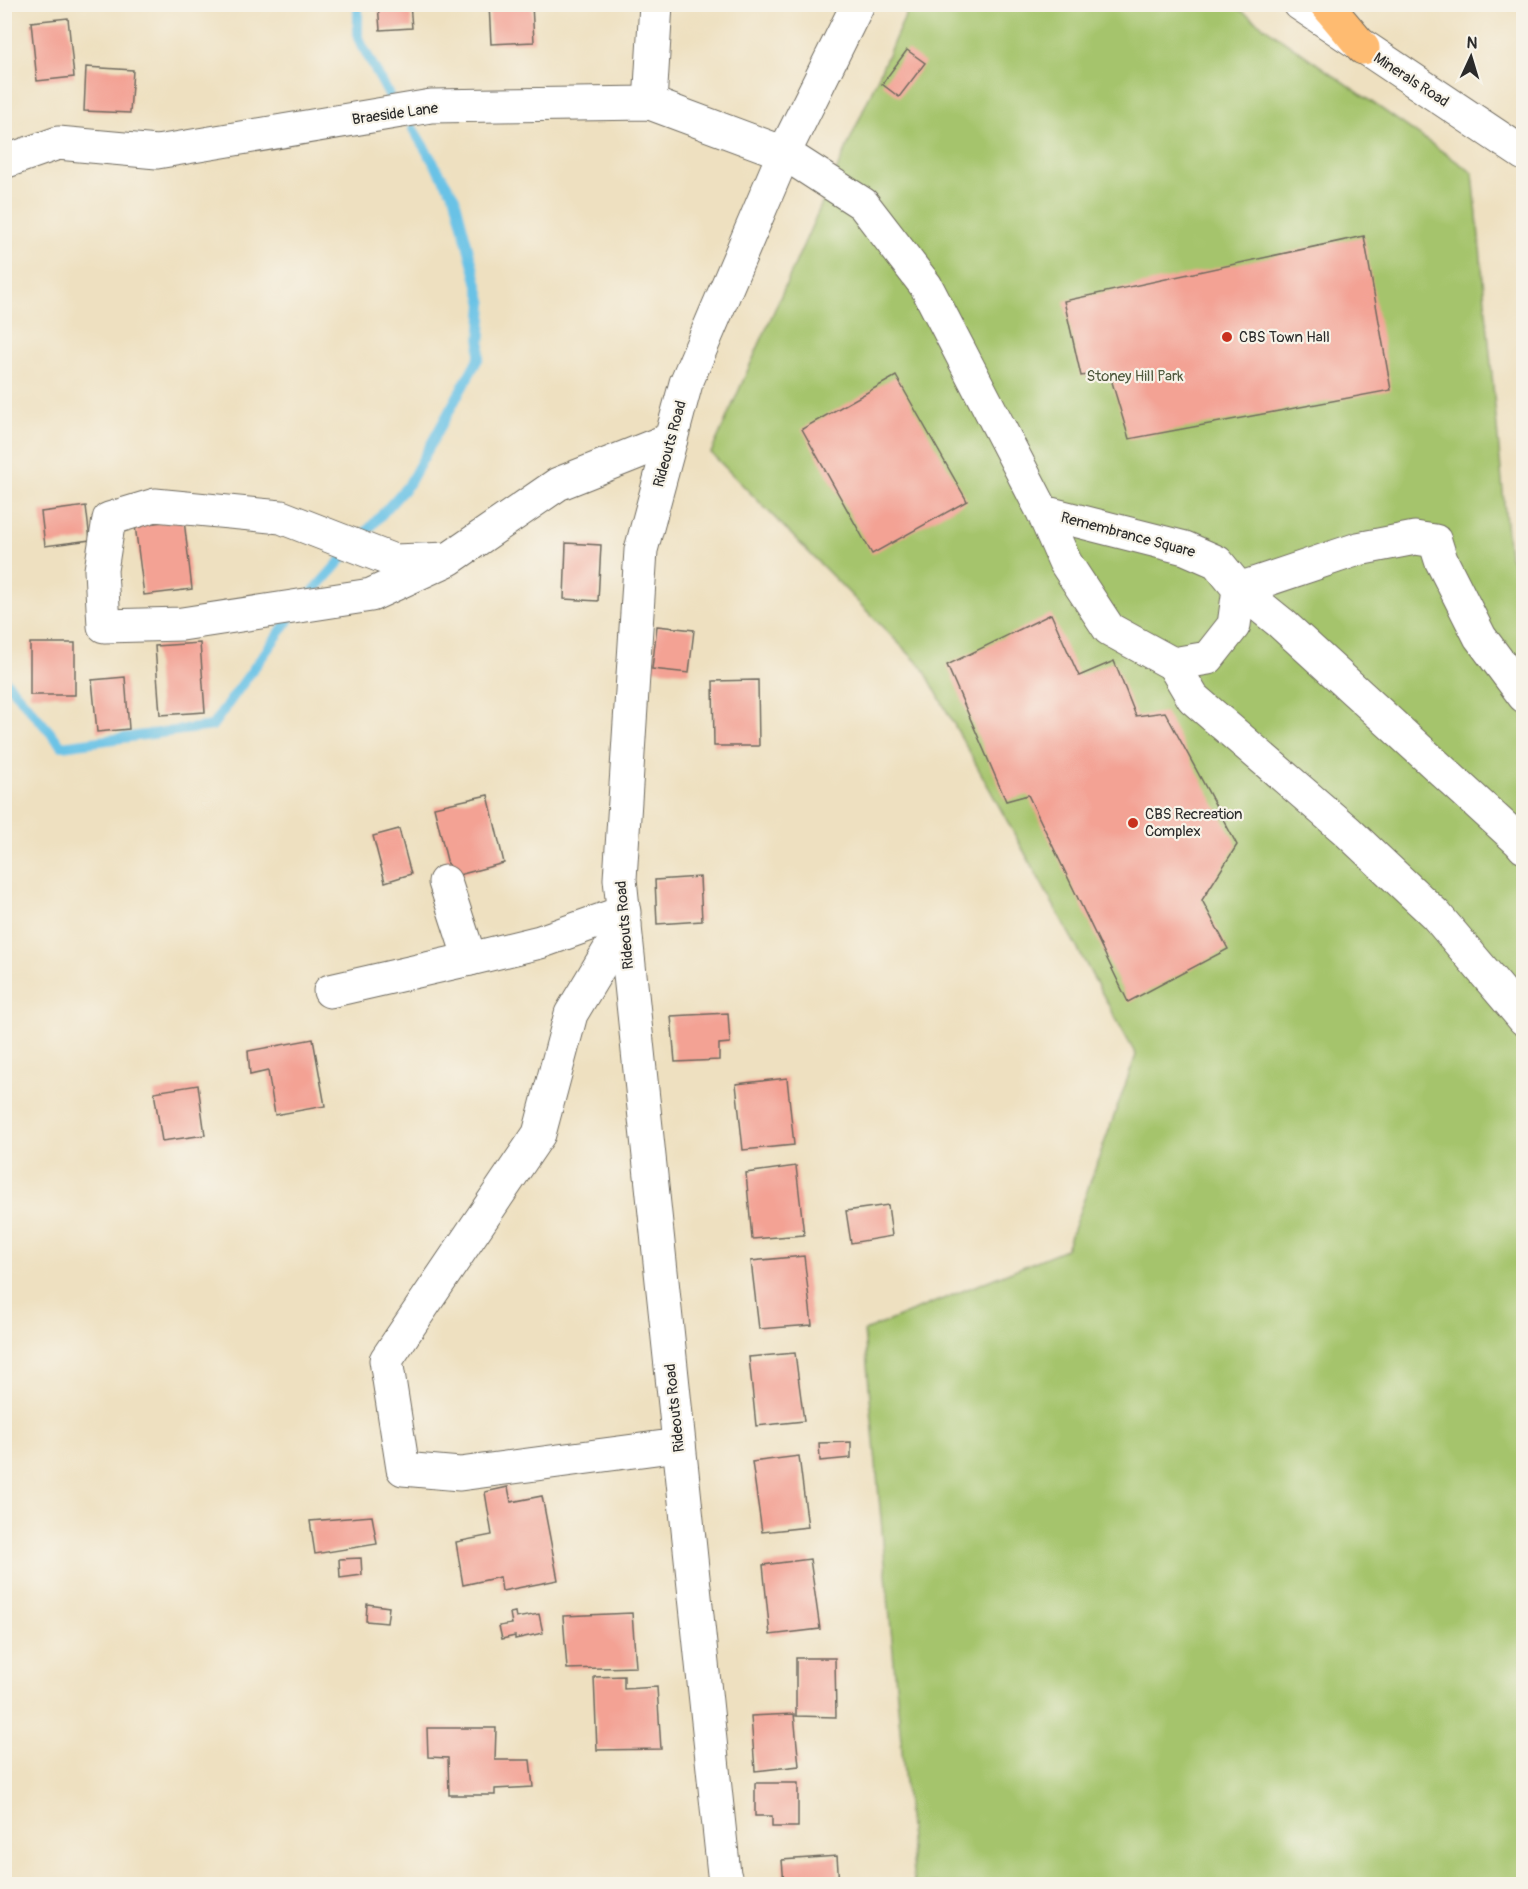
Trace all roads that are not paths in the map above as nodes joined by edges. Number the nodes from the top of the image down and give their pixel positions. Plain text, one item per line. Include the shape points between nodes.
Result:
1 (656, 4) edge
2 (858, 4) edge
3 (1300, 4) edge
4 (1326, 4) edge
5 (1363, 48) junction
6 (650, 103) junction
7 (784, 153) junction
8 (1524, 154) edge
9 (4, 162) edge
10 (671, 439) junction
11 (1043, 512) junction
12 (449, 559) junction
13 (1239, 589) junction
14 (1173, 663) junction
15 (1524, 696) edge
16 (1524, 848) edge
17 (445, 882) dead end
18 (624, 918) junction
19 (470, 959) junction
20 (330, 991) dead end
21 (1524, 1019) edge
22 (679, 1445) junction
23 (727, 1884) edge

1 - 6 street
2 - 7 street, Rideouts Road
3 - 5 street, Minerals Road
4 - 5 main road
5 - 8 street, Minerals Road
6 - 7 street, Braeside Lane
6 - 9 street, Braeside Lane via 430,106 157,152 58,143
7 - 10 street, Rideouts Road via 686,383
7 - 11 street, Remembrance Square via 863,204 926,286
10 - 12 street via 558,484
10 - 18 street, Rideouts Road via 641,550 620,879
11 - 13 street, Remembrance Square via 1185,548 1217,562
11 - 14 street, Remembrance Square via 1065,562 1109,629
12 - 12 street via 394,561 281,517 155,506 110,519 101,570 104,626 182,624 371,595
13 - 14 street via 1234,625 1208,657
13 - 15 street via 1358,549 1415,538 1435,541 1480,637
13 - 16 street, Remembrance Square via 1281,622
14 - 21 street via 1193,698 1347,831 1436,915
17 - 19 street
18 - 19 street
18 - 22 street, Rideouts Road
18 - 22 street via 571,1014 538,1134 386,1360 403,1469 460,1474
19 - 20 street
22 - 23 street, Rideouts Road

